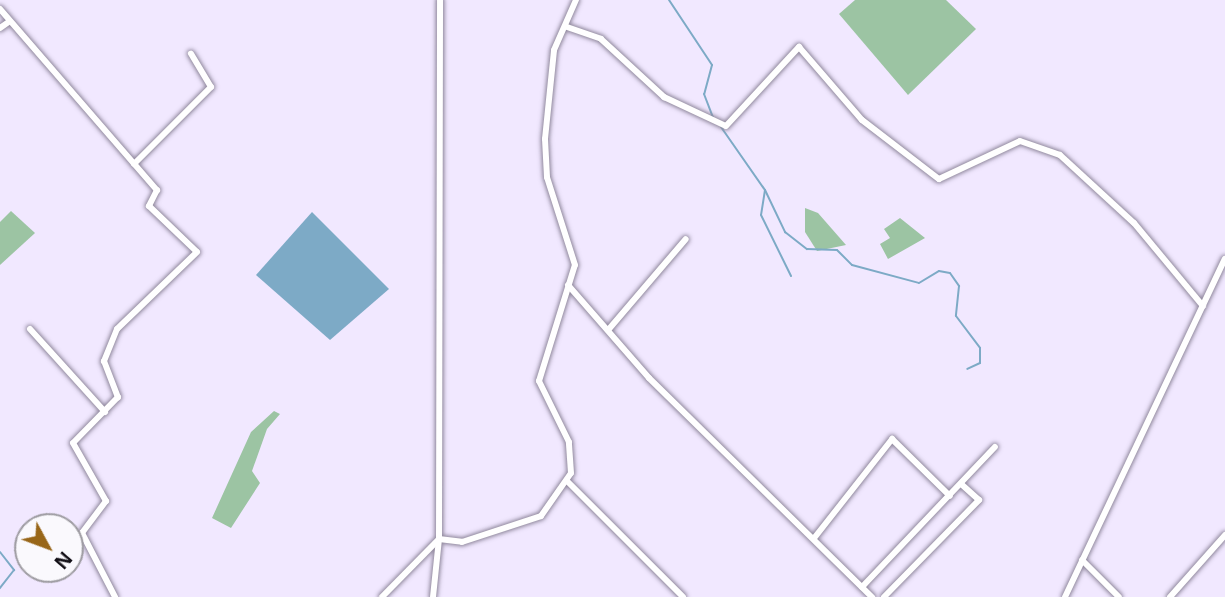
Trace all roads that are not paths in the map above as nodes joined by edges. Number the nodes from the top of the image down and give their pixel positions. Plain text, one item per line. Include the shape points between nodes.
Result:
1 (439, 0) edge
2 (576, 0) edge
3 (0, 9) edge
4 (10, 21) junction
5 (567, 27) junction
6 (0, 28) edge
7 (191, 54) dead end
8 (134, 164) junction
9 (686, 239) dead end
10 (1225, 259) edge
11 (568, 285) junction
12 (1203, 306) junction
13 (30, 329) dead end
14 (609, 329) junction
15 (105, 412) junction
16 (995, 447) dead end
17 (567, 481) junction
18 (961, 484) junction
19 (950, 496) junction
20 (1225, 535) edge
21 (815, 537) junction
22 (439, 539) junction
23 (1082, 560) junction
24 (863, 587) junction
25 (115, 597) edge
26 (382, 597) edge
27 (433, 597) edge
28 (684, 597) edge
29 (872, 597) edge
30 (884, 597) edge
31 (1065, 597) edge
32 (1119, 597) edge
33 (1170, 597) edge

1 - 22 street
2 - 5 street
3 - 4 street
4 - 6 street
4 - 8 street
5 - 11 street via 554,50 545,139 547,177 573,257
5 - 12 street via 601,39 664,97 726,126 799,47 862,120 939,179 1020,141 1060,155 1134,223
7 - 8 street via 211,87
8 - 15 street via 157,190 149,206 197,258 117,329 104,361 118,397
9 - 14 street
10 - 12 street
11 - 14 street
11 - 17 street via 539,382 569,442
12 - 23 street
13 - 15 street
14 - 21 street via 649,378
15 - 25 street via 72,450 106,501 82,533
16 - 18 street
17 - 22 street via 541,516 462,542
17 - 28 street
18 - 19 street
18 - 30 street via 979,500
19 - 21 street via 892,439
19 - 24 street
20 - 33 street
21 - 24 street
22 - 26 street
22 - 27 street
23 - 31 street
23 - 32 street
24 - 29 street

